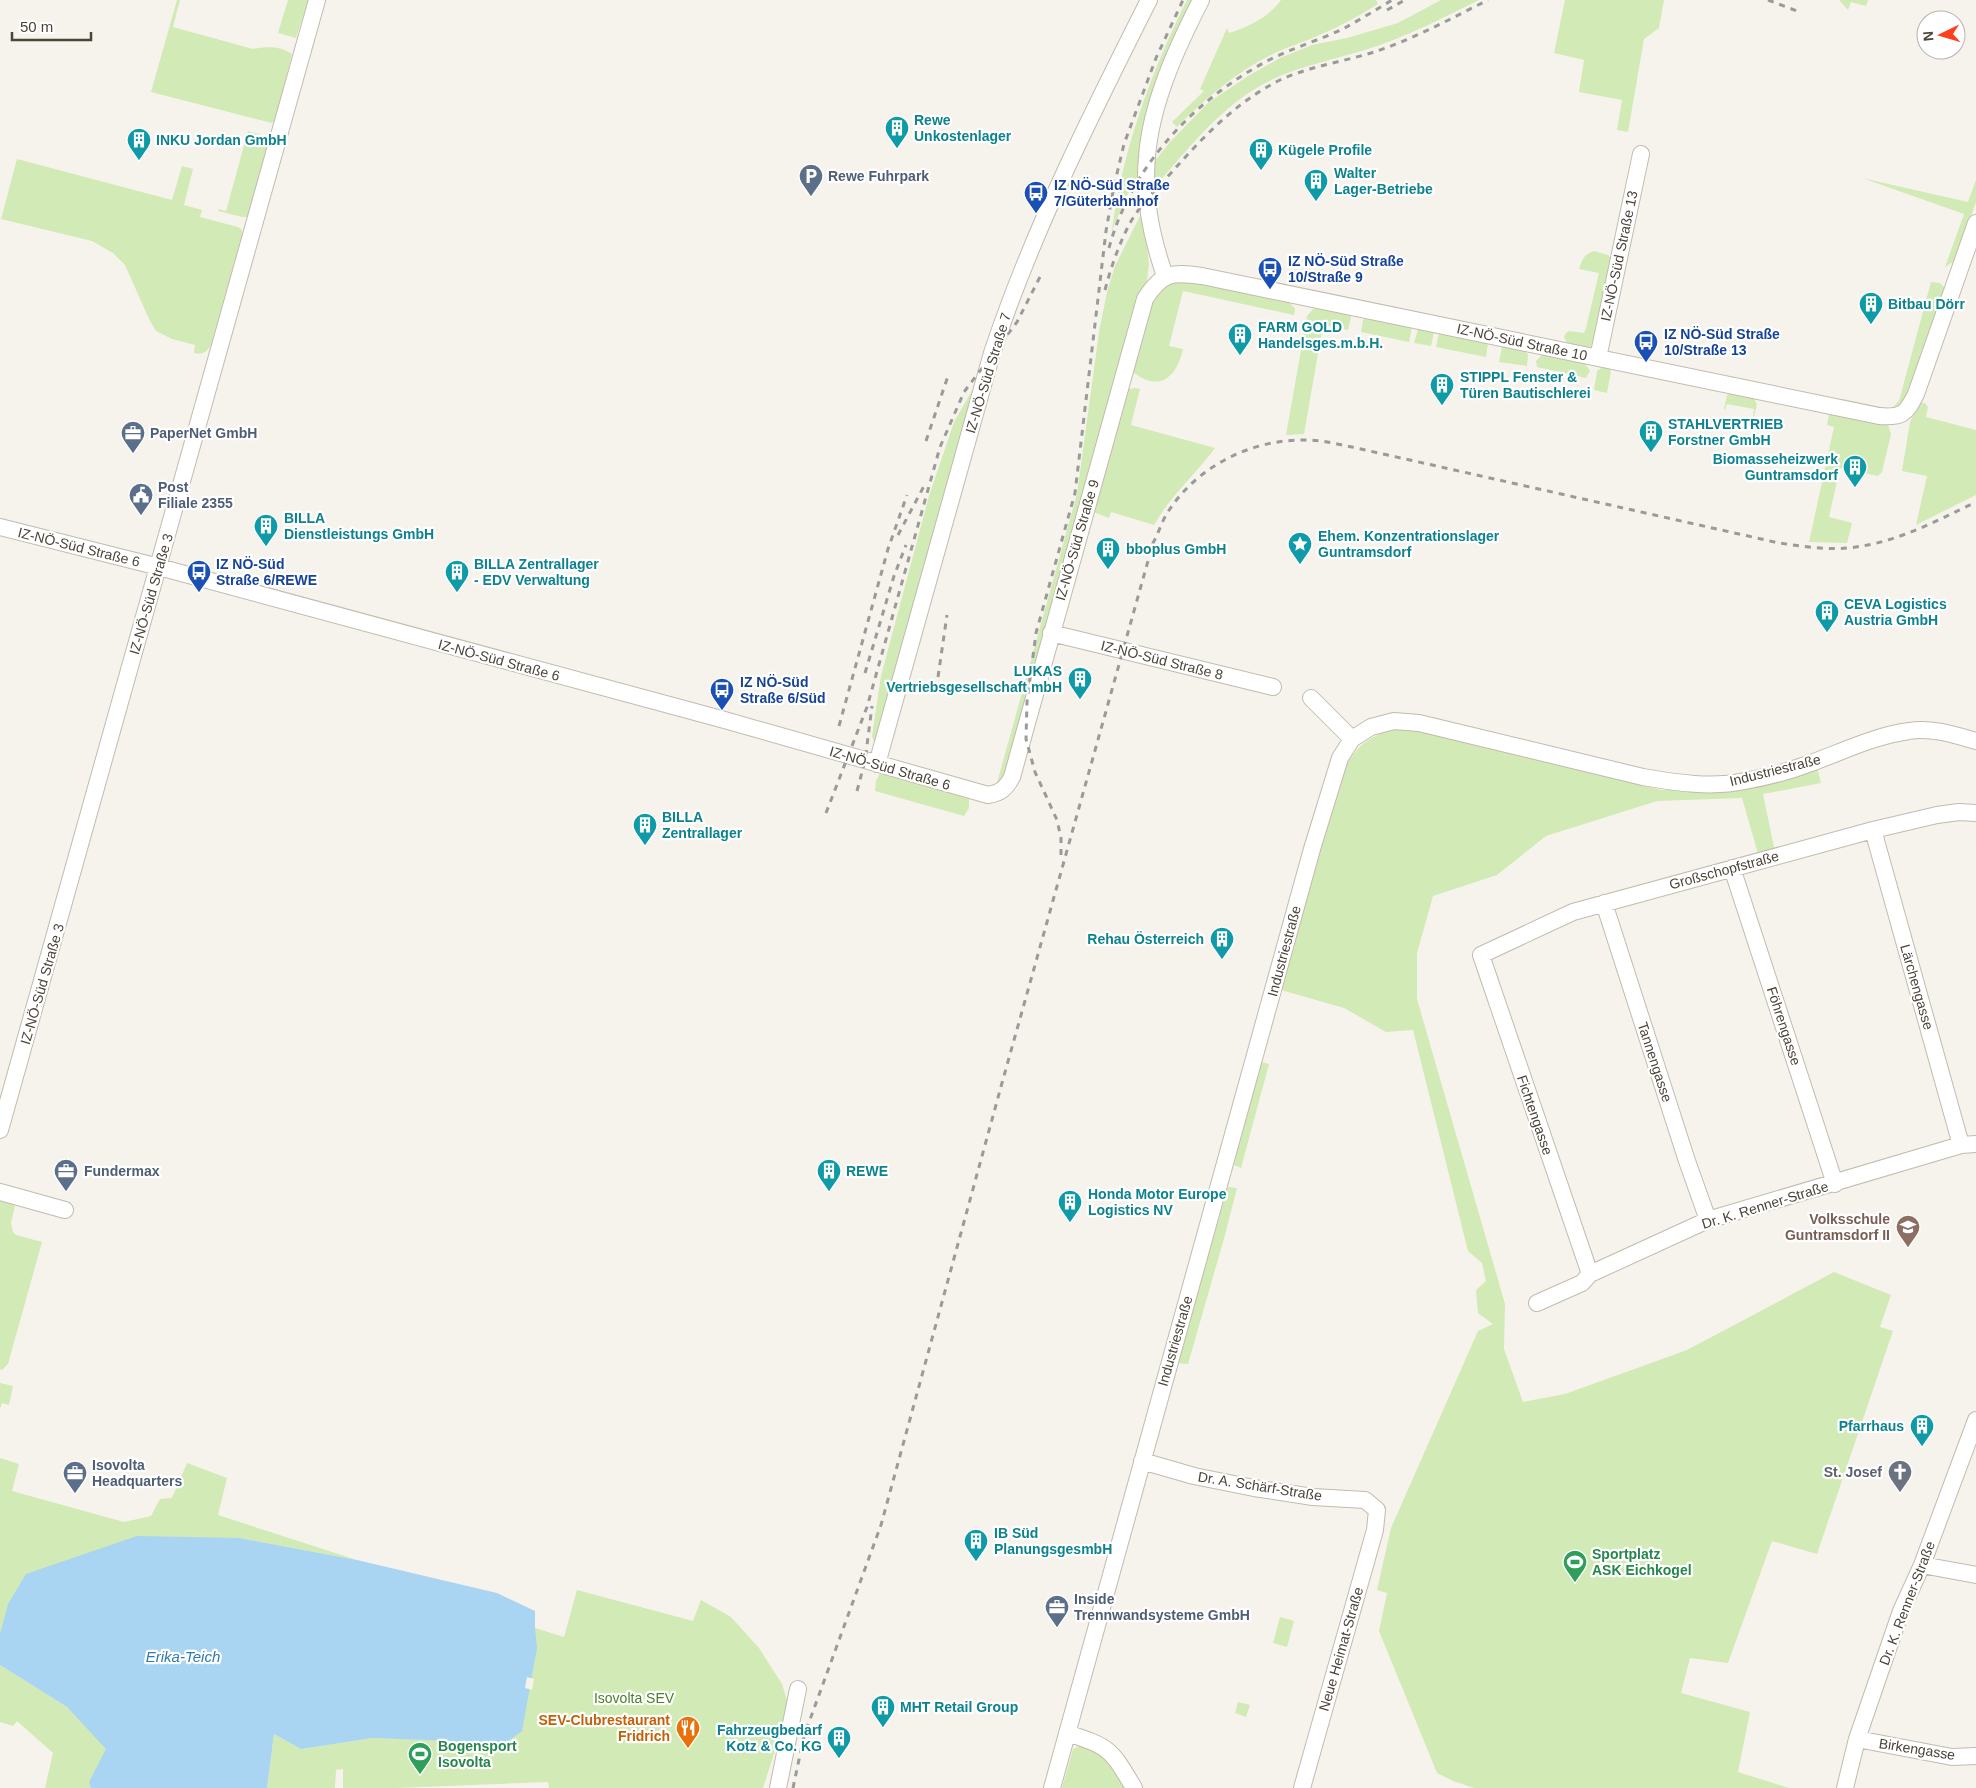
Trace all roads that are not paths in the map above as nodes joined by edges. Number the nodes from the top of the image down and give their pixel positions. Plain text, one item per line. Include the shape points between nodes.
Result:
1 (317, 0) edge
2 (1149, 0) edge
3 (1201, 0) edge
4 (1641, 154) dead end
5 (1976, 223) edge
6 (1159, 281) junction
7 (1598, 358) junction
8 (0, 526) edge
9 (159, 567) junction
10 (1051, 633) junction
11 (1273, 687) dead end
12 (1311, 698) dead end
13 (1352, 739) junction
14 (1976, 741) edge
15 (877, 764) junction
16 (998, 794) joint
17 (1976, 813) edge
18 (1873, 830) junction
19 (1732, 868) junction
20 (1604, 903) junction
21 (1481, 955) joint
22 (0, 1130) edge
23 (1969, 1145) edge
24 (1835, 1184) junction
25 (0, 1192) edge
26 (65, 1210) dead end
27 (1708, 1220) junction
28 (1590, 1274) junction
29 (1536, 1303) dead end
30 (1976, 1420) edge
31 (1142, 1461) junction
32 (1376, 1510) joint
33 (1922, 1565) junction
34 (1976, 1575) edge
35 (798, 1689) dead end
36 (1067, 1733) junction
37 (1857, 1739) junction
38 (1976, 1756) edge
39 (778, 1788) edge
40 (1052, 1788) edge
41 (1134, 1788) edge
42 (1302, 1788) edge
43 (1845, 1788) edge

1 - 9 street, IZ-NÖ-Süd Straße 3
2 - 15 street, IZ-NÖ-Süd Straße 7 via 1069,160 1004,317
3 - 6 street via 1167,74 1147,155 1147,199
4 - 7 street, IZ-NÖ-Süd Straße 13
5 - 7 street, IZ-NÖ-Süd Straße 10 via 1916,394 1902,415 1879,416
6 - 7 street, IZ-NÖ-Süd Straße 10 via 1184,274 1202,276
6 - 10 street, IZ-NÖ-Süd Straße 9 via 1145,299
8 - 9 street, IZ-NÖ-Süd Straße 6
9 - 15 street, IZ-NÖ-Süd Straße 6
9 - 22 street, IZ-NÖ-Süd Straße 3
10 - 11 street, IZ-NÖ-Süd Straße 8
10 - 16 street, IZ-NÖ-Süd Straße 9 via 1012,777
12 - 13 street
13 - 14 street, Industriestraße via 1370,727 1394,721 1419,723 1643,777 1716,784 1744,782 1910,730 1949,733
13 - 31 street, Industriestraße via 1340,758 1312,849
15 - 16 street, IZ-NÖ-Süd Straße 6 via 988,795
17 - 18 street, Großschopfstraße via 1937,814
18 - 19 street, Großschopfstraße
18 - 23 street, Lärchengasse
19 - 20 street, Großschopfstraße
19 - 24 street, Föhrengasse
20 - 21 street, Großschopfstraße via 1573,912
20 - 27 street, Tannengasse
21 - 28 street, Fichtengasse
23 - 24 street, Dr. K. Renner-Straße
24 - 27 street, Dr. K. Renner-Straße
25 - 26 street
27 - 28 street, Dr. K. Renner-Straße
28 - 29 street, Dr. K. Renner-Straße via 1582,1283
30 - 33 street, Dr. K. Renner-Straße
31 - 32 street, Dr. A. Schärf-Straße via 1194,1476 1260,1489 1365,1500
31 - 36 street, Industriestraße
32 - 42 street, Neue Heimat-Straße via 1375,1530
33 - 34 street
33 - 37 street, Dr. K. Renner-Straße via 1901,1611
35 - 39 street
36 - 40 street, Industriestraße
36 - 41 street via 1110,1751
37 - 38 street, Birkengasse via 1952,1756
37 - 43 street, Dr. K. Renner-Straße

